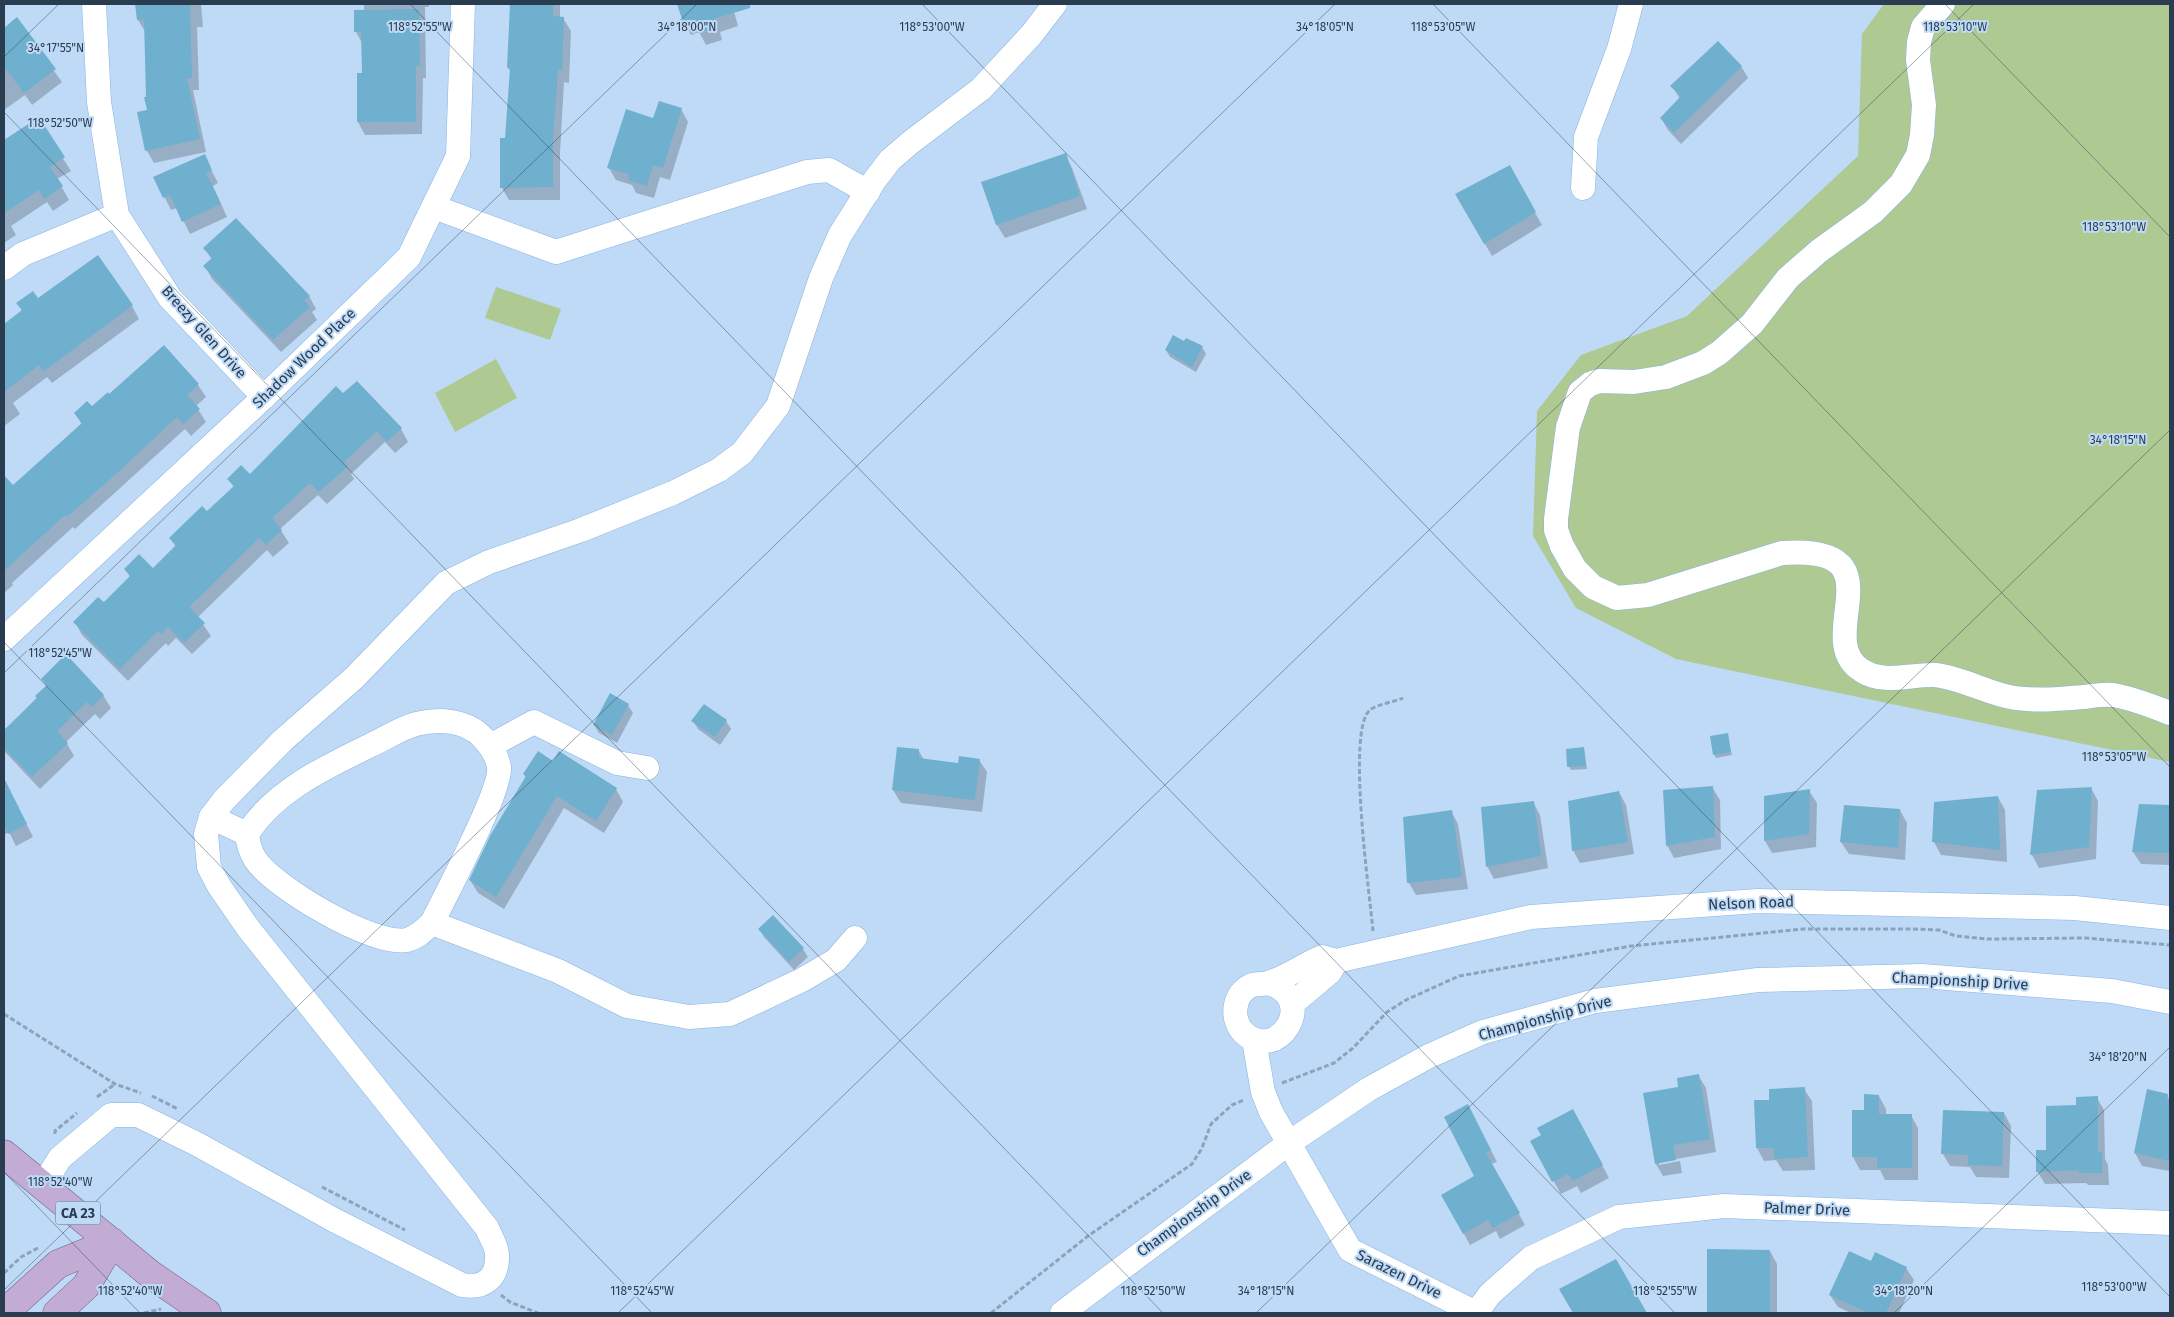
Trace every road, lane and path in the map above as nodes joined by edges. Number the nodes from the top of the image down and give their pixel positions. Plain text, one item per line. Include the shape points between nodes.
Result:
1 (94, 4) edge
2 (462, 4) edge
3 (1055, 4) edge
4 (1632, 4) edge
5 (1944, 4) edge
6 (1583, 188) dead end
7 (868, 192) junction
8 (434, 207) junction
9 (118, 215) junction
10 (4, 268) edge
11 (264, 397) junction
12 (4, 639) edge
13 (1403, 698) dead end
14 (2170, 713) edge
15 (490, 746) junction
16 (647, 768) dead end
17 (211, 817) junction
18 (247, 834) junction
19 (2170, 918) edge
20 (432, 923) junction
21 (855, 938) dead end
22 (1375, 951) junction
23 (1336, 961) junction
24 (1269, 983) junction
25 (2170, 1002) edge
26 (1292, 1004) junction
27 (1254, 1040) junction
28 (1246, 1099) dead end
29 (1288, 1143) junction
30 (4, 1154) edge
31 (43, 1185) junction
32 (2170, 1223) edge
33 (112, 1242) junction
34 (38, 1248) dead end
35 (4, 1273) edge
36 (498, 1292) dead end
37 (4, 1313) edge
38 (57, 1313) edge
39 (207, 1313) edge
40 (538, 1313) edge
41 (991, 1313) edge
42 (1062, 1313) edge
43 (1476, 1313) edge

1 - 9 street, Breezy Glen Drive via 98,102
2 - 8 street, Shadow Wood Place via 458,156
3 - 7 street via 994,76 890,160
4 - 6 street via 1586,137
5 - 14 street via 1923,27 1919,42 1924,104 1922,134 1918,155 1901,184 1873,212 1788,278 1752,324 1719,353 1703,363 1666,377 1634,382 1599,380 1580,392 1568,427 1556,530 1575,569 1593,587 1617,598 1648,595 1782,553 1805,551 1823,554 1836,562 1845,574 1849,590 1845,646 1854,663 1866,673 1883,678 1936,675 2002,696 2034,700 2111,695 2135,699
7 - 8 street via 829,170 807,172 556,252
7 - 17 street via 840,235 821,278 778,406 742,454 719,470 673,493 489,562 446,583 354,678 283,740
8 - 11 street, Shadow Wood Place via 409,257
9 - 10 street via 23,254
9 - 11 street, Breezy Glen Drive via 170,298
11 - 12 street, Shadow Wood Place
13 - 22 path via 1370,710 1362,722 1359,747
15 - 16 street via 534,722 617,763
15 - 18 street via 475,729 457,722 416,724 323,768 258,816
15 - 20 street via 499,768 494,792
17 - 18 street
17 - 31 street via 206,834 206,855 208,867 219,886 248,928 487,1228 497,1253 496,1266 487,1282 476,1288 462,1285 138,1115 111,1115 60,1158
18 - 20 street via 255,860 311,905 390,940 419,936
19 - 22 street, Nelson Road via 2075,908 1758,901 1531,917
20 - 21 street via 558,971 627,1006 689,1017 730,1014 802,980 836,960
22 - 23 street, Nelson Road
23 - 24 street, Nelson Road via 1322,957
23 - 26 street via 1330,972
24 - 26 street via 1283,990
24 - 27 street, Nelson Road via 1250,986 1237,1000 1235,1010 1239,1028
25 - 29 street, Championship Drive via 2112,991 1922,976 1758,980 1595,1001 1483,1032 1429,1056 1369,1088
26 - 27 street via 1291,1022 1280,1036 1264,1041
27 - 29 street via 1263,1092
28 - 41 path via 1232,1105 1211,1124 1192,1164 1088,1236
29 - 42 street, Championship Drive
29 - 43 street, Sarazen Drive via 1350,1250
30 - 31 main road, CA 23
31 - 33 main road, CA 23
32 - 43 street, Palmer Drive via 1724,1206 1619,1217 1531,1258 1490,1294
33 - 37 main road via 58,1264
33 - 38 main road via 86,1286
33 - 39 main road, CA 23 via 150,1274
34 - 35 path via 21,1257
36 - 40 path via 510,1302

